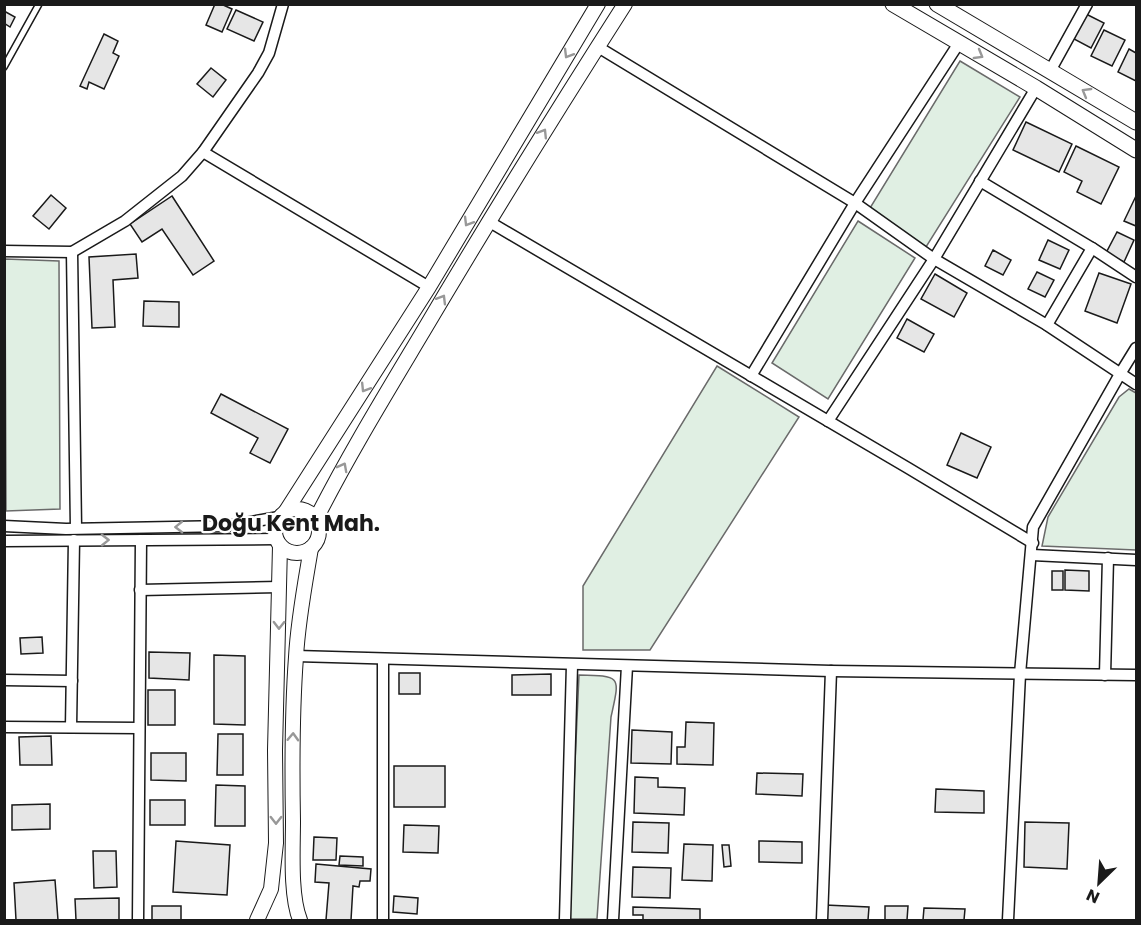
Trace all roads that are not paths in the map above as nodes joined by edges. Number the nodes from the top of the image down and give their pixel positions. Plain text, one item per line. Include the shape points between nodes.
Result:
1 (39, 4) edge
2 (283, 4) edge
3 (598, 4) edge
4 (625, 4) edge
5 (893, 4) edge
6 (937, 4) edge
7 (1087, 4) edge
8 (959, 43) junction
9 (598, 47) junction
10 (4, 67) edge
11 (1050, 71) junction
12 (1036, 88) junction
13 (1137, 122) edge
14 (1137, 150) edge
15 (203, 152) junction
16 (980, 181) junction
17 (855, 203) junction
18 (488, 221) junction
19 (1092, 248) junction
20 (4, 251) edge
21 (72, 252) junction
22 (934, 259) junction
23 (1137, 277) edge
24 (429, 287) junction
25 (1047, 325) junction
26 (1137, 348) edge
27 (1120, 374) junction
28 (751, 376) junction
29 (1137, 384) edge
30 (828, 421) junction
31 (283, 514) junction
32 (316, 519) junction
33 (4, 526) edge
34 (76, 528) junction
35 (75, 540) junction
36 (141, 540) junction
37 (4, 541) edge
38 (278, 543) junction
39 (311, 548) junction
40 (1032, 549) junction
41 (1108, 558) junction
42 (1137, 560) edge
43 (279, 587) junction
44 (140, 590) junction
45 (296, 656) junction
46 (383, 660) junction
47 (572, 665) junction
48 (627, 666) junction
49 (831, 671) junction
50 (1020, 674) junction
51 (1105, 675) junction
52 (1137, 675) edge
53 (4, 680) edge
54 (72, 681) junction
55 (4, 727) edge
56 (71, 728) junction
57 (139, 728) junction
58 (138, 921) edge
59 (257, 921) edge
60 (300, 921) edge
61 (383, 921) edge
62 (565, 921) edge
63 (613, 921) edge
64 (822, 921) edge
65 (1008, 921) edge

1 - 10 lane
2 - 15 street via 269,52 258,73
3 -> 24 street
4 - 9 street
5 - 8 main road
6 - 11 main road
7 - 11 street
8 -> 12 main road
8 - 17 street
9 - 17 street
18 -> 9 street
13 -> 11 main road
12 - 14 main road
12 - 16 street
15 - 21 street via 158,197
15 - 24 street
16 - 19 street
16 - 22 street
17 - 22 street
17 - 28 street
18 - 28 street
32 -> 18 street
19 - 23 street
19 - 25 street
20 - 21 street
21 - 34 street
22 - 25 street
22 - 30 street
24 -> 31 street
25 - 27 street
26 - 27 street
27 - 29 street
27 - 40 street via 1034,527
28 - 30 street
30 - 40 street
31 - 32 street via 300,508
31 -> 34 street via 228,526
31 - 38 street via 274,527
32 - 39 street via 318,537
33 - 34 street
35 -> 36 street
35 - 37 street
35 - 54 street
36 - 38 street
36 - 44 street
38 - 39 street via 285,550 298,553
38 - 43 street
39 - 45 street
40 - 41 street
40 - 50 street
41 - 42 street
41 - 51 street
43 - 44 street
43 -> 59 street via 276,843 271,889
44 - 57 street
45 - 46 street
60 -> 45 street via 293,867
46 - 47 street
46 - 61 street
47 - 48 street
47 - 62 street
48 - 49 street
48 - 63 street
49 - 50 street
49 - 64 street
50 - 51 street
50 - 65 street
51 - 52 street
53 - 54 street
54 - 56 street
55 - 56 street
56 - 57 street
57 - 58 street

